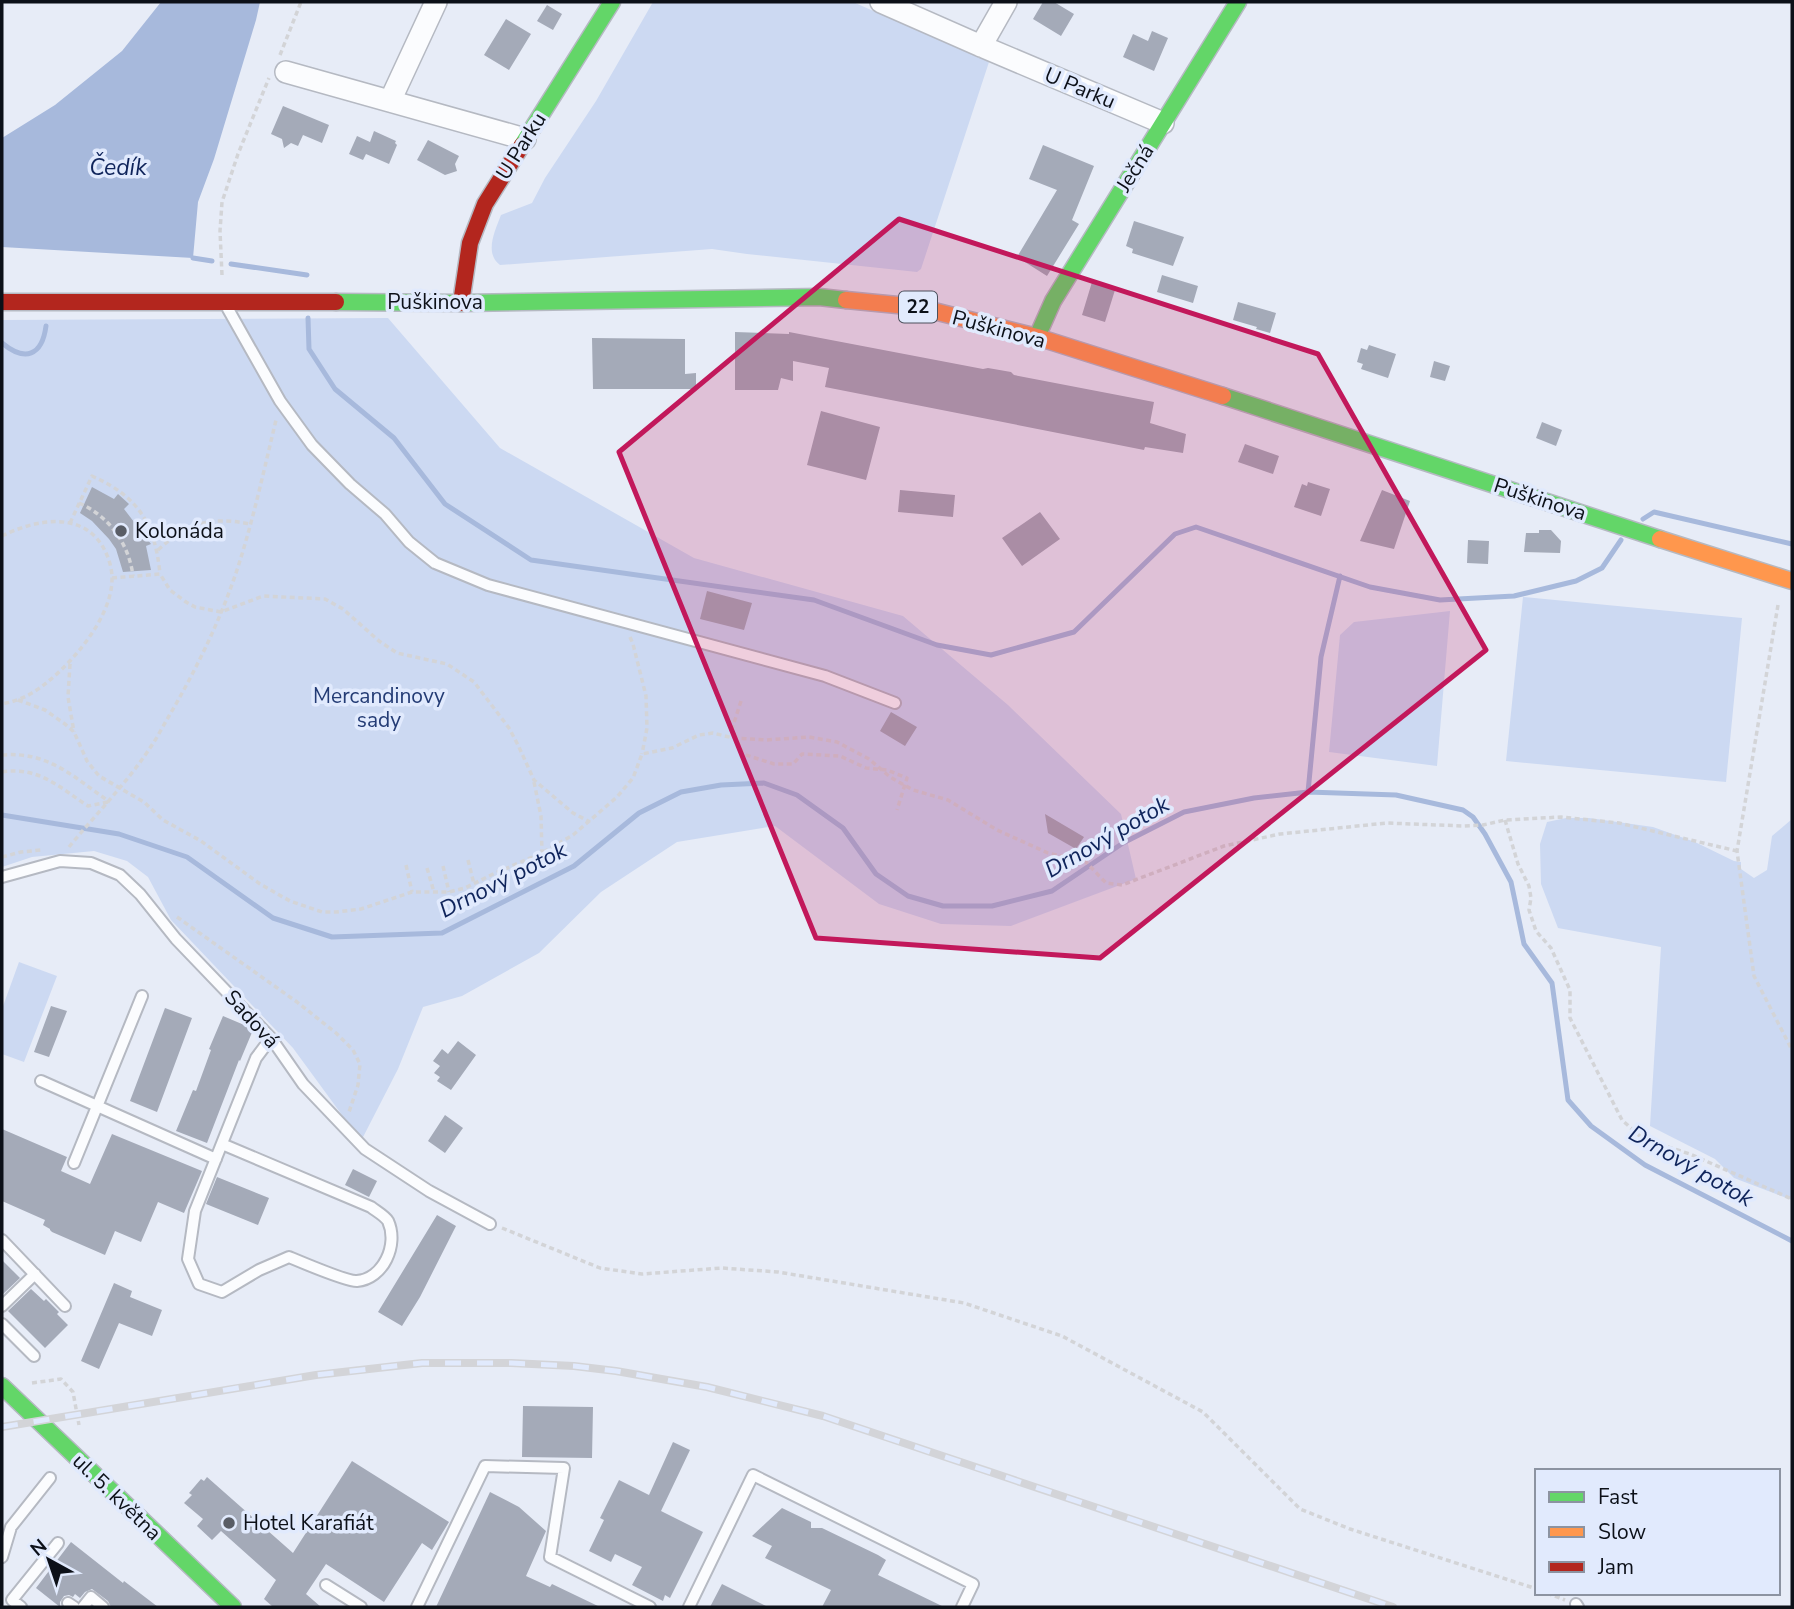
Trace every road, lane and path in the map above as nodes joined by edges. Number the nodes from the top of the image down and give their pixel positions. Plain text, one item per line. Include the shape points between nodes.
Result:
1 (301, 2) edge
2 (436, 2) edge
3 (612, 2) edge
4 (881, 2) edge
5 (1006, 2) edge
6 (1238, 2) edge
7 (981, 46) junction
8 (278, 68) junction
9 (390, 102) junction
10 (1163, 123) junction
11 (525, 139) junction
12 (222, 283) dead end
13 (223, 301) junction
14 (2, 302) edge
15 (461, 303) junction
16 (1037, 337) junction
17 (280, 401) junction
18 (79, 503) junction
19 (70, 523) junction
20 (250, 524) junction
21 (3, 534) edge
22 (158, 550) junction
23 (160, 574) junction
24 (132, 576) junction
25 (112, 578) junction
26 (1787, 580) edge
27 (221, 612) junction
28 (622, 623) junction
29 (71, 662) junction
30 (18, 700) junction
31 (741, 701) dead end
32 (895, 703) dead end
33 (2, 704) edge
34 (74, 732) junction
35 (642, 754) junction
36 (2, 755) edge
37 (2, 772) edge
38 (534, 780) junction
39 (120, 788) junction
40 (110, 802) junction
41 (897, 810) dead end
42 (1505, 820) junction
43 (590, 822) junction
44 (69, 847) dead end
45 (51, 850) dead end
46 (1737, 851) junction
47 (542, 853) junction
48 (2, 857) edge
49 (468, 860) dead end
50 (407, 865) dead end
51 (443, 866) dead end
52 (427, 868) dead end
53 (2, 877) edge
54 (474, 884) junction
55 (412, 892) junction
56 (433, 892) junction
57 (449, 892) junction
58 (168, 911) dead end
59 (142, 996) dead end
60 (271, 1038) junction
61 (1792, 1049) edge
62 (41, 1081) dead end
63 (97, 1106) junction
64 (344, 1127) junction
65 (222, 1144) junction
66 (216, 1159) junction
67 (74, 1163) dead end
68 (1792, 1199) edge
69 (491, 1224) joint
70 (2, 1240) edge
71 (35, 1274) junction
72 (2, 1306) edge
73 (65, 1306) dead end
74 (2, 1324) edge
75 (34, 1356) dead end
76 (2, 1386) edge
77 (50, 1478) dead end
78 (58, 1543) dead end
79 (2, 1557) edge
80 (326, 1585) dead end
81 (1535, 1588) edge
82 (229, 1606) edge
83 (21, 1607) edge
84 (83, 1607) edge
85 (103, 1607) edge
86 (360, 1607) edge
87 (417, 1607) edge
88 (650, 1607) edge
89 (689, 1607) edge
90 (962, 1607) edge

1 - 8 path
2 - 9 street
3 - 11 main road, U Parku
4 - 7 street, U Parku
5 - 7 street
6 - 10 main road, Ječná
7 - 10 street, U Parku
8 - 9 street
8 - 12 path via 238,154 222,202
9 - 11 street
10 - 16 main road, Ječná via 1052,301
11 - 15 main road, U Parku via 485,204 470,243
13 - 14 main road, Puškinova / 22
13 - 15 main road, Puškinova / 22
13 - 17 lane
15 - 16 main road, Puškinova / 22 via 819,298 918,307
16 - 26 main road, Puškinova / 22
17 - 20 path
17 - 28 lane via 350,484 435,563 488,585
18 - 19 path
18 - 22 path via 92,476 112,485 142,514
18 - 24 path via 115,531 126,550
19 - 21 path via 37,524
19 - 25 path via 97,537
20 - 22 path via 233,520 196,525
20 - 27 path
22 - 23 path
23 - 24 path
23 - 27 path via 186,603
24 - 25 path
25 - 29 path via 98,622
26 - 46 path
27 - 38 path via 263,596 314,597 333,603 397,653 447,664 474,682 509,728
27 - 39 path via 190,680 151,748
28 - 32 lane via 825,676
28 - 35 path via 634,644 646,696
29 - 30 path
29 - 34 path via 68,697
30 - 33 path
30 - 34 path via 46,710
31 - 41 path, bridge via 732,729 743,754 774,764 793,764 802,754 823,754 887,770 907,778
34 - 39 path via 86,761 99,776
35 - 42 path via 713,733 733,738 809,737 837,742 913,790 948,800 997,830 1048,853 1077,856 1106,883 1122,885 1224,846 1280,834 1387,823 1464,826
35 - 43 path via 633,778
36 - 40 path via 42,758
37 - 40 path via 44,776 89,806
38 - 43 path
38 - 47 path
39 - 40 path
39 - 55 path via 260,884 304,906 322,912 351,911
40 - 44 path
42 - 46 path via 1562,817 1619,823
42 - 68 path via 1529,886 1529,910 1536,931 1551,948 1570,990 1570,1018 1622,1120 1643,1139 1690,1154
43 - 47 path
45 - 48 path
46 - 61 path via 1754,976
47 - 54 path
49 - 54 path
50 - 55 path
51 - 57 path
52 - 56 path
53 - 60 lane, Sadová via 60,861 91,863 120,875
54 - 57 path
55 - 56 path
56 - 57 path
58 - 64 path via 297,1002 353,1050 360,1064 358,1085
59 - 63 lane
60 - 64 lane, Sadová via 303,1084
60 - 65 lane via 256,1058
62 - 63 lane
63 - 66 lane
63 - 67 lane
64 - 69 lane, Sadová via 365,1149
65 - 66 lane
65 - 66 lane via 371,1207 387,1220 391,1239 387,1262 373,1276 355,1282 289,1257 222,1292 199,1284 188,1259 195,1212
69 - 81 path via 600,1268 642,1274 722,1268 778,1272 964,1303 1062,1336 1203,1412 1300,1509
70 - 71 lane
71 - 72 lane
71 - 73 lane
74 - 75 lane
76 - 82 main road, ul. 5. května
77 - 79 lane via 11,1527
78 - 83 lane via 37,1578 12,1600
80 - 86 lane
84 - 85 lane via 91,1597
87 - 88 lane via 485,1466 564,1468 550,1557
89 - 90 lane via 752,1475 973,1584

